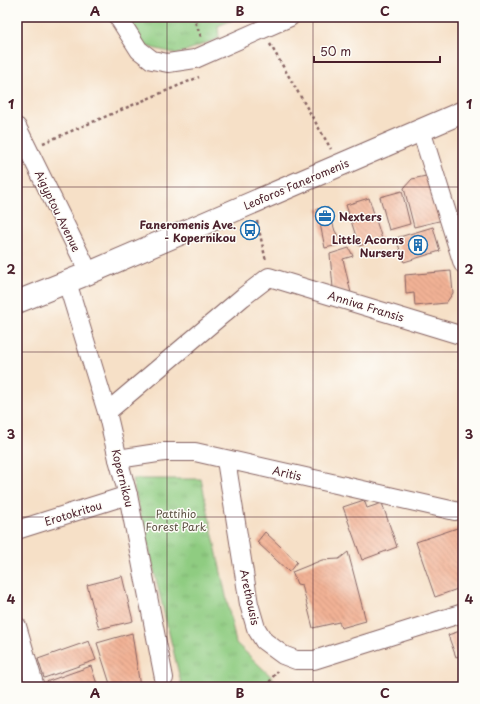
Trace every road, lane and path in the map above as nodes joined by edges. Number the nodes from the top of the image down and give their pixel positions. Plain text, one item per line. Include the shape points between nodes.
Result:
1 (118, 17) edge
2 (193, 17) edge
3 (290, 17) edge
4 (262, 30) junction
5 (208, 53) junction
6 (206, 74) dead end
7 (463, 112) edge
8 (17, 128) edge
9 (422, 130) junction
10 (28, 150) junction
11 (340, 165) junction
12 (253, 203) junction
13 (463, 264) edge
14 (89, 273) junction
15 (269, 277) junction
16 (67, 282) junction
17 (17, 302) edge
18 (463, 336) edge
19 (107, 412) junction
20 (118, 459) junction
21 (226, 460) junction
22 (128, 495) junction
23 (456, 511) dead end
24 (17, 530) edge
25 (463, 613) edge
26 (17, 626) edge
27 (164, 678) dead end
28 (34, 687) edge

1 - 5 street via 139,50 152,60 168,63 195,60
2 - 5 path
3 - 4 street
4 - 5 street
4 - 11 path
6 - 10 path
7 - 9 main road, Leoforos Faneromenis
8 - 10 street, Aigyptou Avenue
9 - 11 main road, Leoforos Faneromenis
9 - 13 street
10 - 14 street, Aigyptou Avenue
11 - 12 main road, Leoforos Faneromenis
12 - 14 main road, Leoforos Faneromenis
12 - 15 path
14 - 16 main road, Leoforos Faneromenis
15 - 18 street, Anniva Fransis
15 - 19 street
16 - 17 main road, Leoforos Faneromenis
16 - 19 street, Kopernikou
19 - 20 street, Kopernikou
20 - 21 street, Aritis via 164,452 195,452
20 - 22 street, Kopernikou
21 - 23 street, Aritis
21 - 25 street, Arethousis via 249,604 256,628 264,641 283,655 296,660 314,660
22 - 24 street, Erotokritou
22 - 27 street, Kopernikou
26 - 28 street

